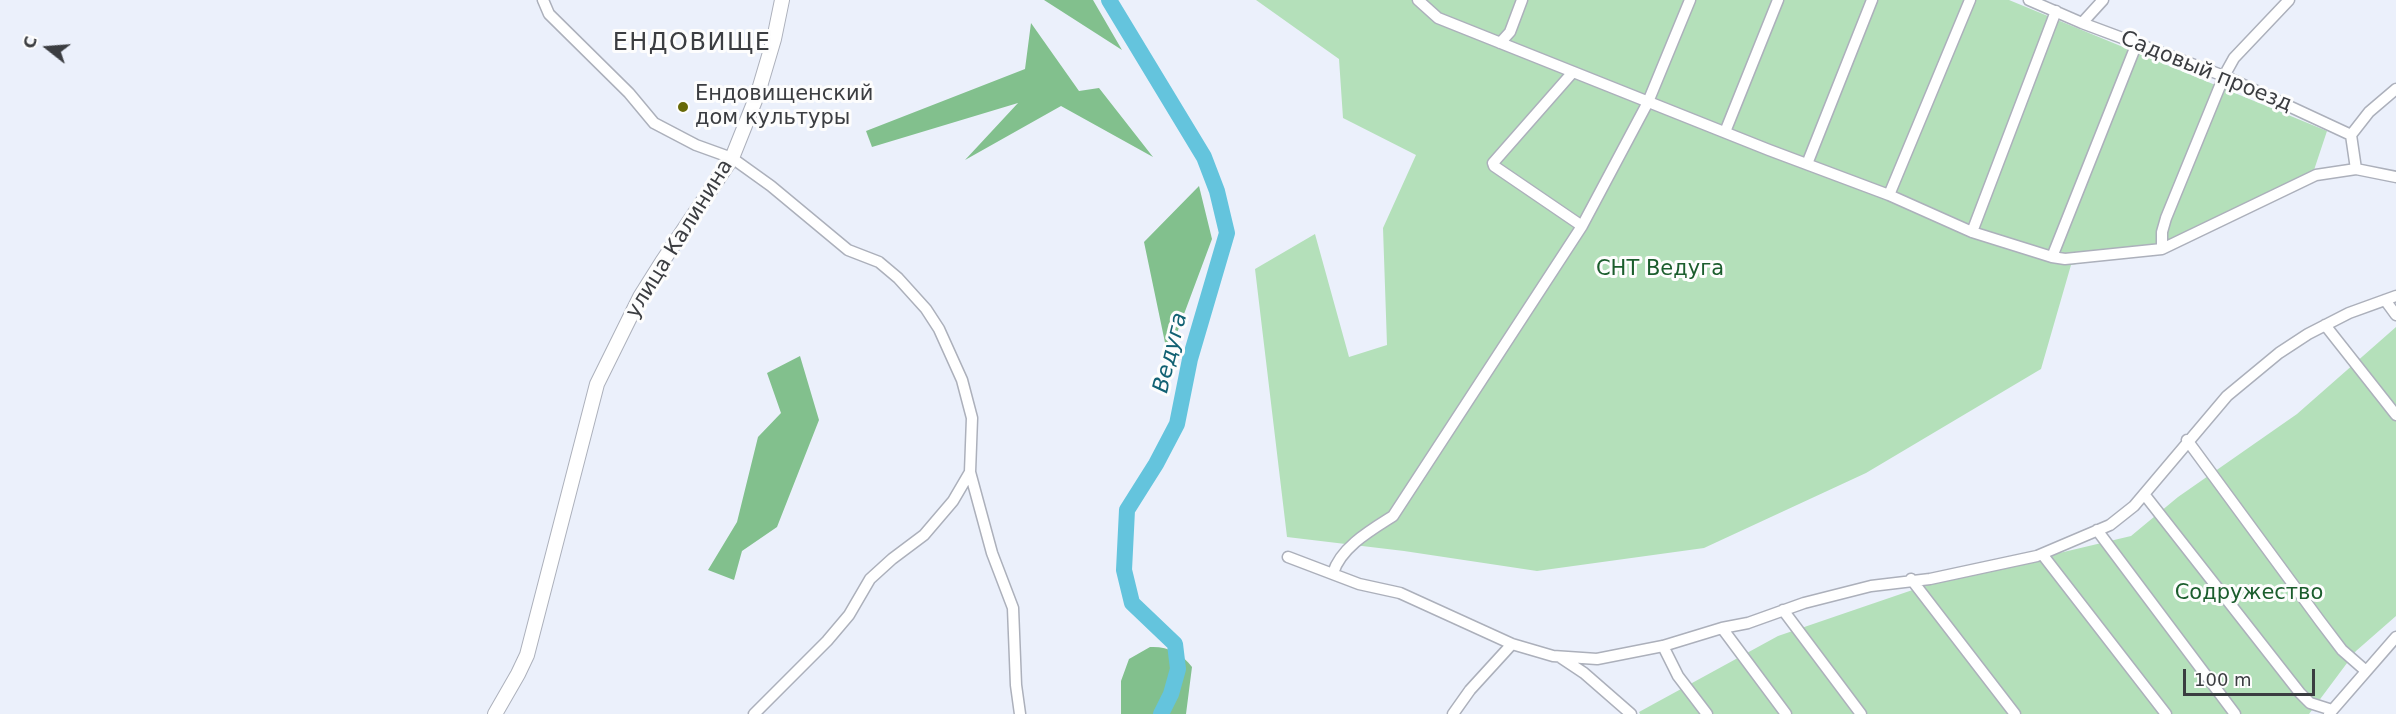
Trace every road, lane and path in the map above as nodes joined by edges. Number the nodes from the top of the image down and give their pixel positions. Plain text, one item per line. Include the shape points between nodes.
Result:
1 (543, 0) edge
2 (782, 0) edge
3 (1418, 0) edge
4 (1521, 0) edge
5 (1690, 0) edge
6 (1778, 0) edge
7 (1872, 0) edge
8 (1970, 0) edge
9 (2029, 0) edge
10 (2103, 0) edge
11 (2289, 0) edge
12 (2056, 10) junction
13 (2082, 23) junction
14 (1500, 43) junction
15 (2136, 43) junction
16 (1573, 72) junction
17 (2224, 76) junction
18 (2396, 89) edge
19 (1648, 102) junction
20 (1725, 132) junction
21 (2351, 135) junction
22 (732, 158) junction
23 (1807, 164) junction
24 (2356, 169) junction
25 (2396, 177) edge
26 (1889, 195) junction
27 (1582, 226) junction
28 (1972, 232) junction
29 (2162, 249) junction
30 (2052, 257) junction
31 (2396, 296) edge
32 (2385, 300) junction
33 (2396, 315) edge
34 (2325, 325) junction
35 (2396, 416) edge
36 (2187, 440) junction
37 (970, 472) junction
38 (2144, 494) junction
39 (2097, 530) junction
40 (2042, 554) junction
41 (1288, 557) dead end
42 (1333, 573) junction
43 (1911, 579) junction
44 (1782, 610) junction
45 (1722, 628) junction
46 (2393, 639) edge
47 (1512, 644) junction
48 (1663, 646) junction
49 (1560, 657) junction
50 (2366, 671) junction
51 (2330, 712) edge
52 (495, 714) edge
53 (754, 714) edge
54 (1020, 714) edge
55 (1453, 714) edge
56 (1631, 714) edge
57 (1707, 714) edge
58 (1786, 714) edge
59 (1861, 714) edge
60 (2015, 714) edge
61 (2166, 714) edge
62 (2235, 714) edge

1 - 22 street via 549,14 654,123 696,146
2 - 22 street, улица Калинина via 758,93
3 - 14 street via 1438,18
4 - 14 street via 1510,32
5 - 19 street
6 - 20 street
7 - 23 street
8 - 26 street
9 - 12 street, Садовый проезд
10 - 13 street
11 - 17 street via 2234,58
12 - 13 street, Садовый проезд
12 - 28 street
13 - 15 street, Садовый проезд
14 - 16 street
15 - 17 street, Садовый проезд
15 - 30 street
16 - 19 street
16 - 27 street via 1493,163
17 - 21 street, Садовый проезд
17 - 29 street via 2166,218
18 - 21 street via 2369,112
19 - 20 street
19 - 27 street
20 - 23 street
21 - 24 street
22 - 37 street via 848,250 879,262 926,309 963,380 972,418
22 - 52 street, улица Калинина via 640,297 597,384 527,655
23 - 26 street
24 - 25 street
24 - 29 street via 2316,175
26 - 28 street
27 - 42 street via 1393,516 1365,534 1336,562
28 - 30 street
29 - 30 street
31 - 32 street
32 - 33 street
32 - 34 street
34 - 35 street
34 - 36 street via 2279,353 2227,396
36 - 38 street
36 - 50 street via 2342,650
37 - 53 street via 953,501 924,536 870,579 849,615 827,641
37 - 54 street via 992,553 1013,608
38 - 39 street via 2120,519
38 - 51 street via 2300,693 2310,703
39 - 40 street
39 - 62 street
40 - 43 street via 1930,579
40 - 61 street
41 - 42 street
42 - 47 street via 1359,584 1400,592
43 - 44 street
43 - 60 street
44 - 45 street
44 - 59 street
45 - 48 street
45 - 58 street
46 - 50 street
47 - 49 street
47 - 55 street
48 - 49 street via 1597,659
48 - 57 street via 1678,676
49 - 56 street
50 - 51 street

